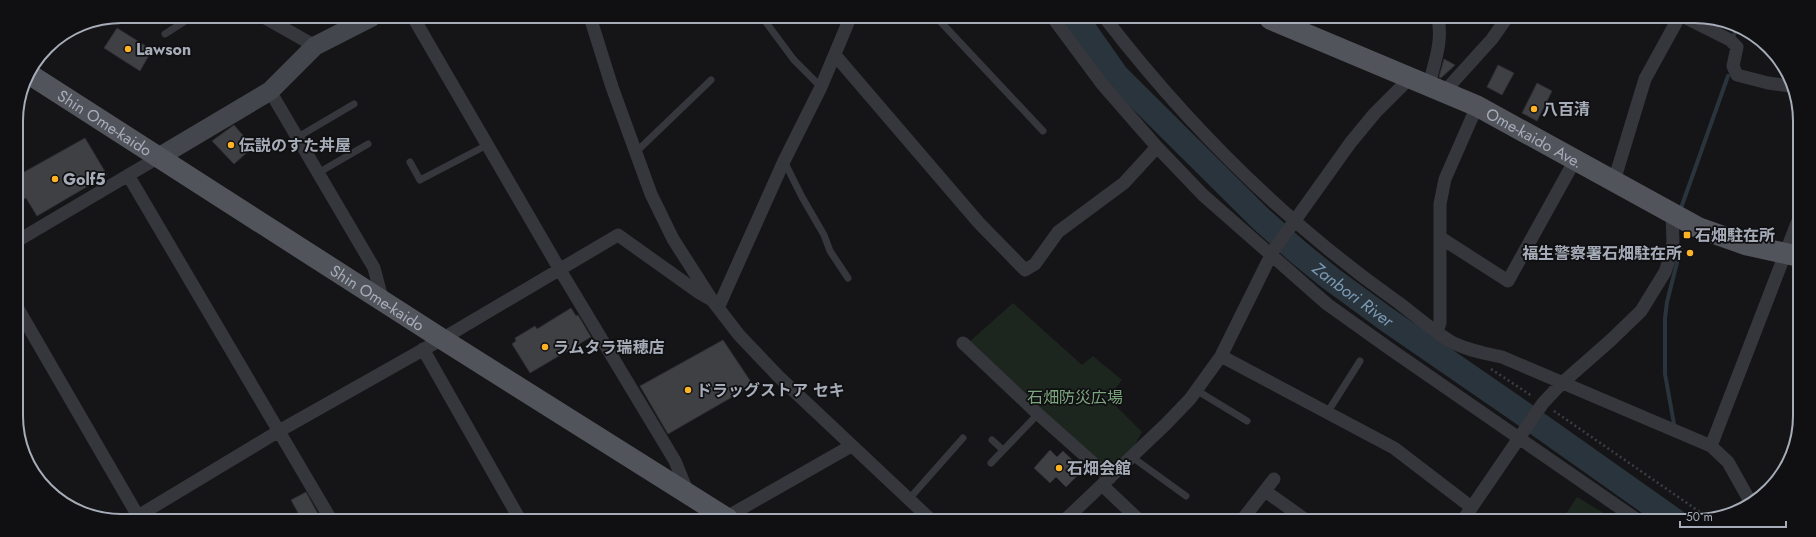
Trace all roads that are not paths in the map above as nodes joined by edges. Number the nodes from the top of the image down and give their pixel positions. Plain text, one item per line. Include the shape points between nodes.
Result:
1 (182, 23) edge
2 (274, 23) edge
3 (360, 23) edge
4 (416, 23) edge
5 (592, 23) edge
6 (766, 23) edge
7 (848, 23) edge
8 (942, 23) edge
9 (1057, 23) edge
10 (1109, 23) edge
11 (1282, 23) edge
12 (1439, 23) edge
13 (1503, 23) edge
14 (1676, 23) edge
15 (1694, 23) edge
16 (165, 34) dead end
17 (315, 46) junction
18 (835, 55) junction
19 (34, 77) edge
20 (711, 80) dead end
21 (1428, 85) junction
22 (1786, 85) edge
23 (821, 87) junction
24 (270, 91) junction
25 (354, 104) dead end
26 (1477, 106) junction
27 (1043, 131) dead end
28 (298, 137) junction
29 (368, 144) dead end
30 (487, 145) junction
31 (1157, 147) junction
32 (636, 152) junction
33 (159, 157) junction
34 (1575, 160) junction
35 (784, 161) junction
36 (410, 162) dead end
37 (318, 173) junction
38 (128, 175) junction
39 (1614, 181) junction
40 (1672, 213) junction
41 (1294, 222) junction
42 (23, 237) edge
43 (1441, 238) junction
44 (1271, 253) junction
45 (1791, 255) edge
46 (560, 270) junction
47 (848, 278) dead end
48 (384, 302) junction
49 (715, 304) junction
50 (23, 317) edge
51 (1437, 331) junction
52 (442, 339) junction
53 (963, 343) dead end
54 (423, 349) junction
55 (1221, 356) junction
56 (1360, 361) dead end
57 (1561, 384) junction
58 (1196, 390) junction
59 (1327, 413) junction
60 (1038, 414) junction
61 (1247, 421) dead end
62 (279, 431) junction
63 (1521, 435) junction
64 (963, 438) dead end
65 (992, 440) dead end
66 (851, 446) junction
67 (1711, 446) junction
68 (1003, 450) junction
69 (1132, 457) junction
70 (991, 463) dead end
71 (1274, 479) dead end
72 (1106, 481) junction
73 (1265, 491) junction
74 (688, 494) junction
75 (1186, 496) dead end
76 (1748, 498) edge
77 (909, 499) junction
78 (1471, 507) junction
79 (137, 514) edge
80 (141, 514) edge
81 (328, 514) edge
82 (517, 514) edge
83 (720, 514) edge
84 (733, 514) edge
85 (925, 514) edge
86 (1072, 514) edge
87 (1134, 514) edge
88 (1247, 514) edge
89 (1298, 514) edge
90 (1467, 514) edge
91 (1629, 514) edge

1 - 16 lane
2 - 17 street
3 - 17 street
4 - 30 street
5 - 32 street
6 - 23 lane via 794,60
7 - 18 street
8 - 27 lane
9 - 31 street via 1102,84
10 - 41 street via 1146,69 1216,147
11 - 21 main road, Ome-kaido Ave.
12 - 21 street via 1439,39
13 - 21 street via 1492,39
14 - 39 street via 1645,79
15 - 22 street via 1730,40 1737,47 1733,66 1737,74
17 - 24 street
18 - 23 street
18 - 31 street via 979,223 1025,270 1035,264 1058,232 1124,182
19 - 33 main road, Shin Ome-kaido
20 - 32 lane
21 - 26 main road, Ome-kaido Ave.
21 - 41 street via 1375,113
23 - 35 street
24 - 28 street
24 - 33 street
25 - 28 lane
26 - 34 main road, Ome-kaido Ave.
26 - 43 street via 1445,179 1440,204
28 - 37 street
29 - 37 lane
30 - 36 lane via 420,180
30 - 46 street
31 - 44 street via 1203,194
32 - 49 street via 664,224
33 - 38 street
33 - 48 main road, Shin Ome-kaido
34 - 39 main road, Ome-kaido Ave.
34 - 43 street via 1508,281
35 - 47 lane via 830,251
35 - 49 street
37 - 48 street via 374,268
38 - 42 street
38 - 62 street
39 - 40 main road, Ome-kaido Ave.
40 - 45 main road, Ome-kaido Ave. via 1727,239
40 - 57 street via 1673,242 1669,260 1642,310
41 - 44 street
41 - 51 street via 1339,259
43 - 51 street via 1440,323
44 - 55 street
44 - 63 street via 1327,304
45 - 67 street
46 - 49 street via 618,235
46 - 52 street
46 - 74 street via 675,461
48 - 52 main road, Shin Ome-kaido
49 - 66 street via 739,335
50 - 79 street
51 - 57 street via 1467,348 1502,357
52 - 54 street
52 - 74 main road, Shin Ome-kaido
53 - 60 street
54 - 62 street
54 - 82 street
55 - 58 street
55 - 59 street
56 - 59 lane
57 - 63 street
57 - 67 street
58 - 61 lane
58 - 69 street
59 - 78 street via 1394,448
60 - 68 lane
60 - 72 street
62 - 80 street
62 - 81 street
63 - 78 street
63 - 91 street
64 - 77 lane
65 - 68 lane
66 - 77 street
66 - 84 street
67 - 76 street via 1728,462
68 - 70 lane
69 - 72 street
69 - 75 lane
71 - 73 street
72 - 86 street
72 - 87 street
73 - 88 street
73 - 89 street
74 - 83 main road, Shin Ome-kaido
77 - 85 street
78 - 90 street

